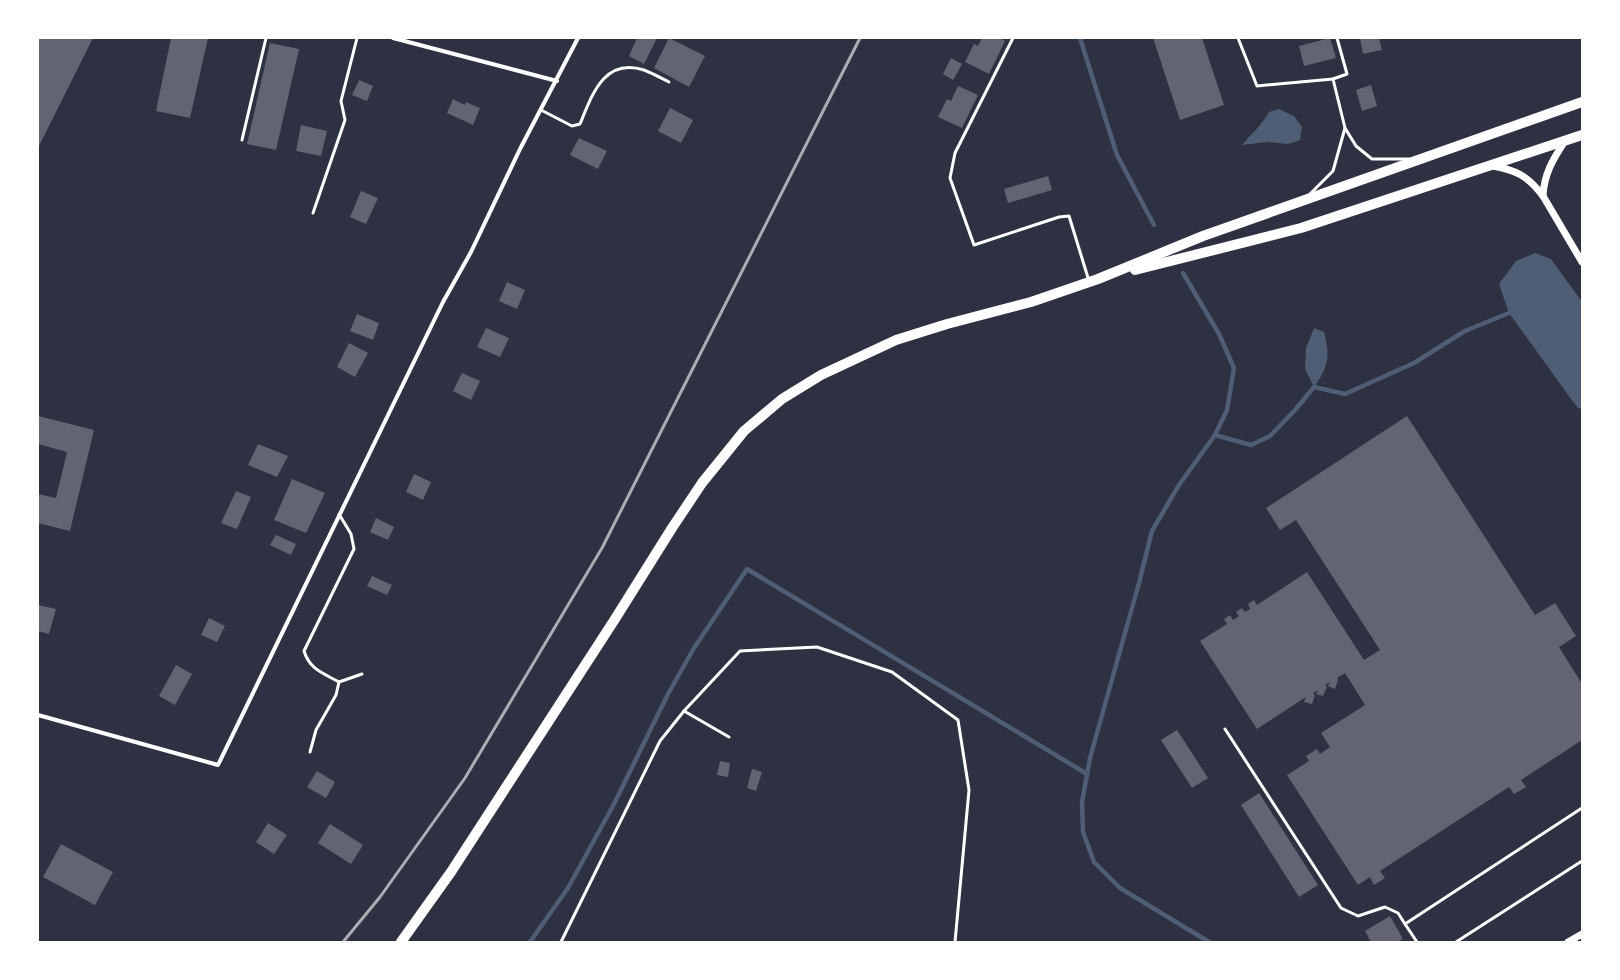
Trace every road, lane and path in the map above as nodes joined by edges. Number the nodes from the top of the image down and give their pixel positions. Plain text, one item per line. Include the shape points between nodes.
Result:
1 (266, 38) edge
2 (357, 38) edge
3 (394, 38) edge
4 (578, 38) edge
5 (1014, 38) edge
6 (1238, 38) edge
7 (1337, 38) edge
8 (1332, 78) junction
9 (557, 81) junction
10 (669, 82) dead end
11 (1582, 102) edge
12 (541, 110) junction
13 (1345, 128) junction
14 (1582, 135) edge
15 (242, 140) dead end
16 (1565, 141) junction
17 (1420, 159) junction
18 (1490, 165) junction
19 (1543, 196) junction
20 (1304, 200) junction
21 (312, 213) dead end
22 (1582, 262) edge
23 (1094, 281) junction
24 (339, 514) junction
25 (362, 674) dead end
26 (338, 682) junction
27 (684, 711) junction
28 (38, 715) edge
29 (1225, 729) dead end
30 (729, 737) dead end
31 (310, 752) dead end
32 (1582, 808) edge
33 (1582, 861) edge
34 (1405, 924) junction
35 (1582, 934) edge
36 (401, 942) edge
37 (561, 942) edge
38 (954, 942) edge
39 (1417, 942) edge
40 (1456, 942) edge
41 (1568, 942) edge

1 - 15 lane
2 - 21 lane via 341,101 345,120
3 - 9 street
4 - 9 street
5 - 23 lane via 956,153 950,178 974,245 1069,216
6 - 8 lane via 1257,86
7 - 8 lane via 1347,74
8 - 13 lane
9 - 12 street
10 - 12 lane via 644,70 629,67 614,70 602,79 590,98 580,124 572,126
11 - 17 main road
12 - 24 street
13 - 17 lane via 1356,146 1372,159
13 - 20 lane via 1333,171
14 - 16 main road
16 - 18 main road
16 - 19 street via 1546,173
17 - 20 main road
18 - 19 street via 1506,168 1528,178
18 - 23 main road via 1301,228
19 - 22 street
20 - 23 main road via 1203,236
23 - 36 main road via 1031,302 947,324 883,346 821,375 782,399 744,431 702,483 450,872
24 - 26 lane via 351,534 354,549 304,652 306,660 313,668
24 - 28 street via 218,765
25 - 26 lane
26 - 31 lane via 336,695 316,730
27 - 30 lane
27 - 37 lane via 660,741
27 - 38 lane via 740,651 817,647 892,672 958,720 969,790
29 - 34 lane via 1341,908 1358,916 1385,907 1398,913
32 - 34 lane
33 - 40 lane
34 - 39 lane
35 - 41 street

